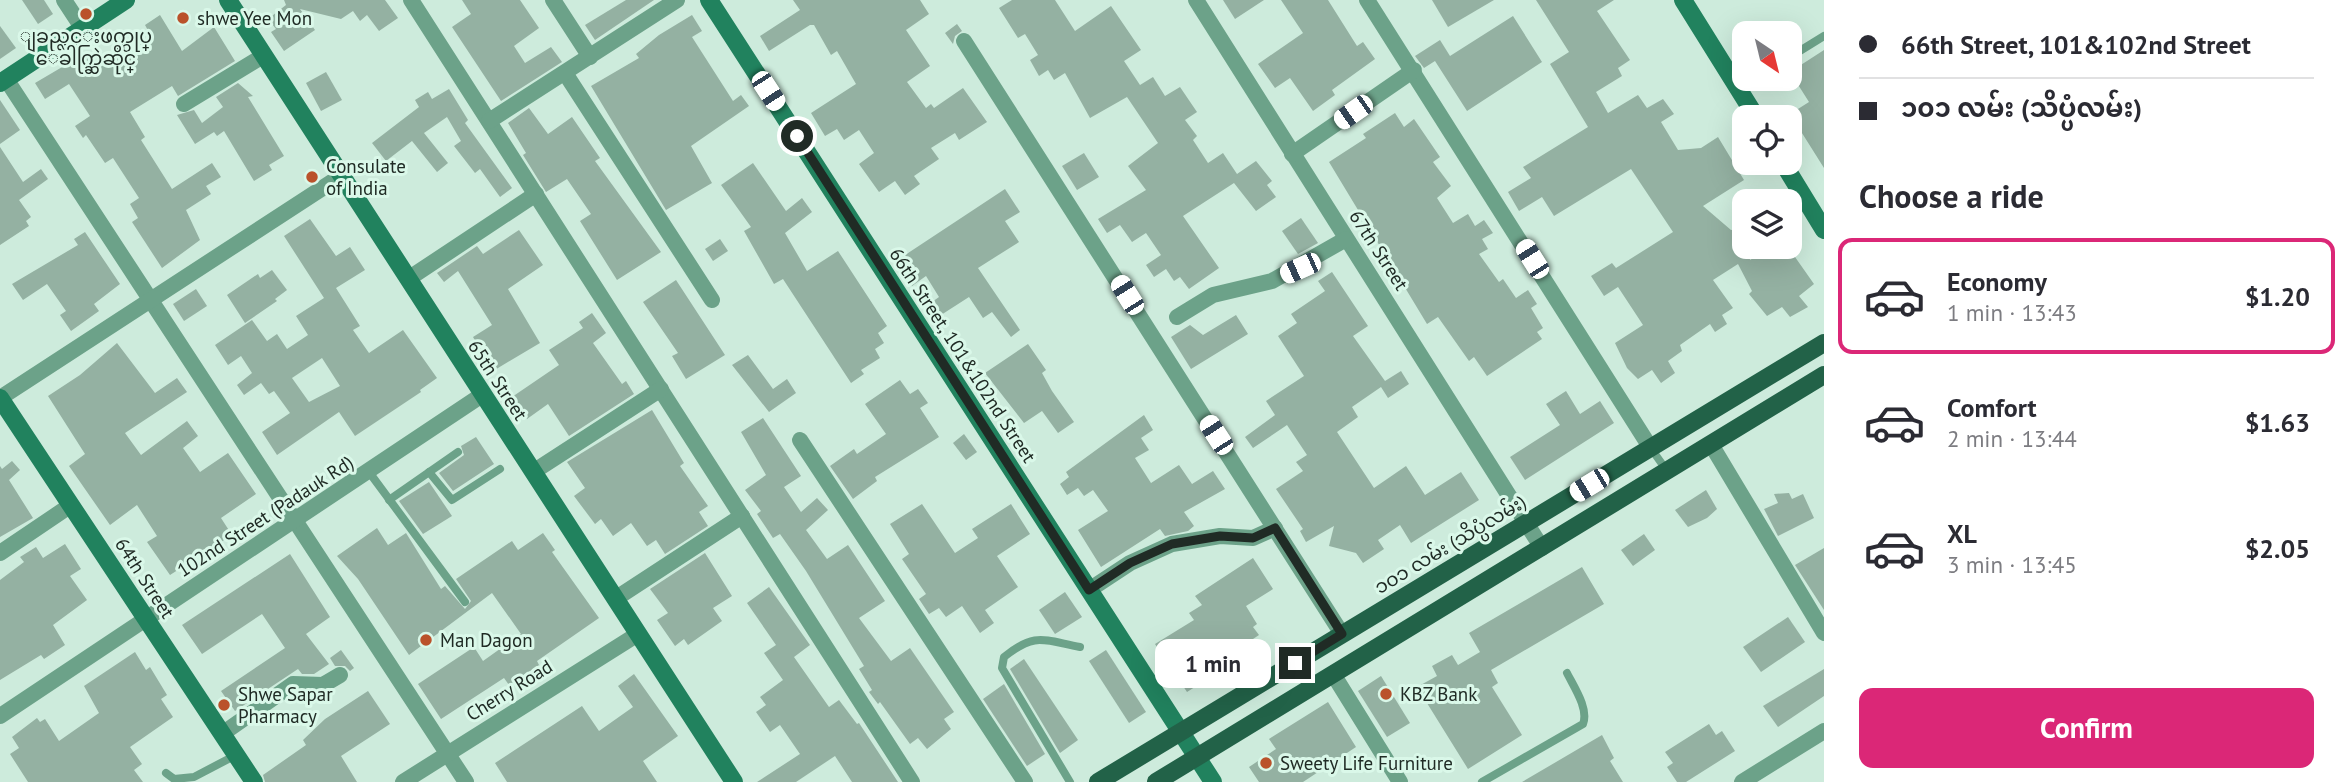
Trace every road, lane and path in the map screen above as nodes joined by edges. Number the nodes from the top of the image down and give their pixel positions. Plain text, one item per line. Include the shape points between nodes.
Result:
1 (64, 0) edge
2 (126, 0) edge
3 (228, 0) edge
4 (411, 0) edge
5 (553, 0) edge
6 (677, 0) edge
7 (709, 0) edge
8 (1196, 0) edge
9 (1367, 0) edge
10 (1683, 0) edge
11 (83, 29) junction
12 (1824, 36) edge
13 (964, 41) dead end
14 (1802, 50) edge
15 (263, 56) junction
16 (590, 57) junction
17 (1414, 70) junction
18 (565, 73) junction
19 (1732, 79) edge
20 (3, 81) edge
21 (184, 104) dead end
22 (489, 121) junction
23 (1292, 154) junction
24 (1790, 175) edge
25 (341, 176) junction
26 (536, 194) junction
27 (1824, 230) edge
28 (1346, 239) junction
29 (408, 279) junction
30 (712, 300) dead end
31 (151, 302) junction
32 (1177, 317) dead end
33 (1824, 343) edge
34 (1824, 375) edge
35 (661, 389) junction
36 (482, 395) junction
37 (0, 398) edge
38 (1718, 407) junction
39 (1734, 432) junction
40 (800, 440) dead end
41 (1712, 446) junction
42 (1650, 447) junction
43 (458, 452) dead end
44 (500, 469) dead end
45 (369, 472) junction
46 (429, 472) junction
47 (533, 472) junction
48 (1668, 473) junction
49 (389, 500) junction
50 (71, 505) junction
51 (742, 516) junction
52 (294, 518) junction
53 (1527, 523) junction
54 (1275, 528) junction
55 (1542, 548) junction
56 (0, 553) edge
57 (1089, 590) junction
58 (615, 599) junction
59 (465, 602) dead end
60 (1377, 611) junction
61 (147, 620) junction
62 (1824, 633) edge
63 (638, 634) junction
64 (1342, 634) junction
65 (1395, 638) junction
66 (1080, 648) dead end
67 (1567, 673) dead end
68 (1334, 674) junction
69 (340, 675) dead end
70 (0, 716) edge
71 (1824, 730) edge
72 (1182, 732) junction
73 (222, 734) junction
74 (448, 753) junction
75 (236, 755) junction
76 (1197, 758) junction
77 (166, 773) dead end
78 (254, 782) edge
79 (403, 782) edge
80 (466, 782) edge
81 (734, 782) edge
82 (912, 782) edge
83 (1025, 782) edge
84 (1070, 782) edge
85 (1098, 782) edge
86 (1156, 782) edge
87 (1213, 782) edge
88 (1400, 782) edge
89 (1482, 782) edge
90 (1742, 782) edge

1 - 11 street
2 - 11 street
3 - 15 street, 65th Street
4 - 22 street
5 - 16 street
6 - 16 street
7 - 57 street, 66th Street, 101&102nd Street
8 - 23 street, 67th Street
9 - 17 street
10 - 19 street
11 - 20 street
12 - 14 lane
13 - 54 street
15 - 21 street
15 - 25 street, 65th Street
16 - 18 street
17 - 23 street
17 - 42 street
18 - 22 street
18 - 30 street
20 - 31 street
22 - 26 street
23 - 28 street, 67th Street
24 - 27 street
25 - 29 street, 65th Street
25 - 31 street
26 - 29 street
26 - 35 street
28 - 32 street via 1282,277 1213,295
28 - 53 street, 67th Street
29 - 36 street, 65th Street
31 - 37 street
31 - 52 street
33 - 38 main road, ၁၀၁ လမ်း (သိပ္ပံလမ်း)
34 - 39 main road
35 - 47 street
35 - 51 street
36 - 45 street, 102nd Street (Padauk Rd)
36 - 47 street, 65th Street
37 - 50 street, 64th Street
38 - 39 main road
38 - 42 main road, ၁၀၁ လမ်း (သိပ္ပံလမ်း)
39 - 41 main road
40 - 83 street
41 - 48 main road
41 - 62 street
42 - 48 lane
42 - 53 main road, ၁၀၁ လမ်း (သိပ္ပံလမ်း)
43 - 46 lane
44 - 46 lane via 452,500
45 - 49 lane
45 - 52 street, 102nd Street (Padauk Rd)
46 - 49 lane
47 - 58 street, 65th Street
48 - 55 main road
49 - 59 lane
50 - 56 street
50 - 61 street, 64th Street
51 - 58 street
51 - 82 street
52 - 61 street, 102nd Street (Padauk Rd)
52 - 74 street
53 - 55 street, 67th Street
53 - 60 main road, ၁၀၁ လမ်း (သိပ္ပံလမ်း)
54 - 57 street via 1253,538 1220,536 1172,544 1130,563
54 - 64 street
55 - 65 main road
57 - 72 street, 66th Street, 101&102nd Street
58 - 63 street, 65th Street
60 - 64 main road, ၁၀၁ လမ်း (သိပ္ပံလမ်း)
60 - 65 main road
61 - 70 street, 102nd Street (Padauk Rd)
61 - 73 street, 64th Street
63 - 74 street, Cherry Road
63 - 81 street, 65th Street
64 - 72 main road, ၁၀၁ လမ်း (သိပ္ပံလမ်း)
65 - 68 main road
66 - 84 lane via 1042,638 1029,640 1004,657 1002,668
67 - 89 lane via 1581,702 1583,724
68 - 76 main road
68 - 88 street
69 - 73 street via 323,685 293,684
71 - 90 street
72 - 76 street, 66th Street, 101&102nd Street
72 - 85 main road, ၁၀၁ လမ်း (သိပ္ပံလမ်း)
73 - 75 street, 64th Street
74 - 79 street, Cherry Road
74 - 80 street
75 - 77 lane via 194,777 174,779
75 - 78 street, 64th Street
76 - 86 main road
76 - 87 street, 66th Street, 101&102nd Street

